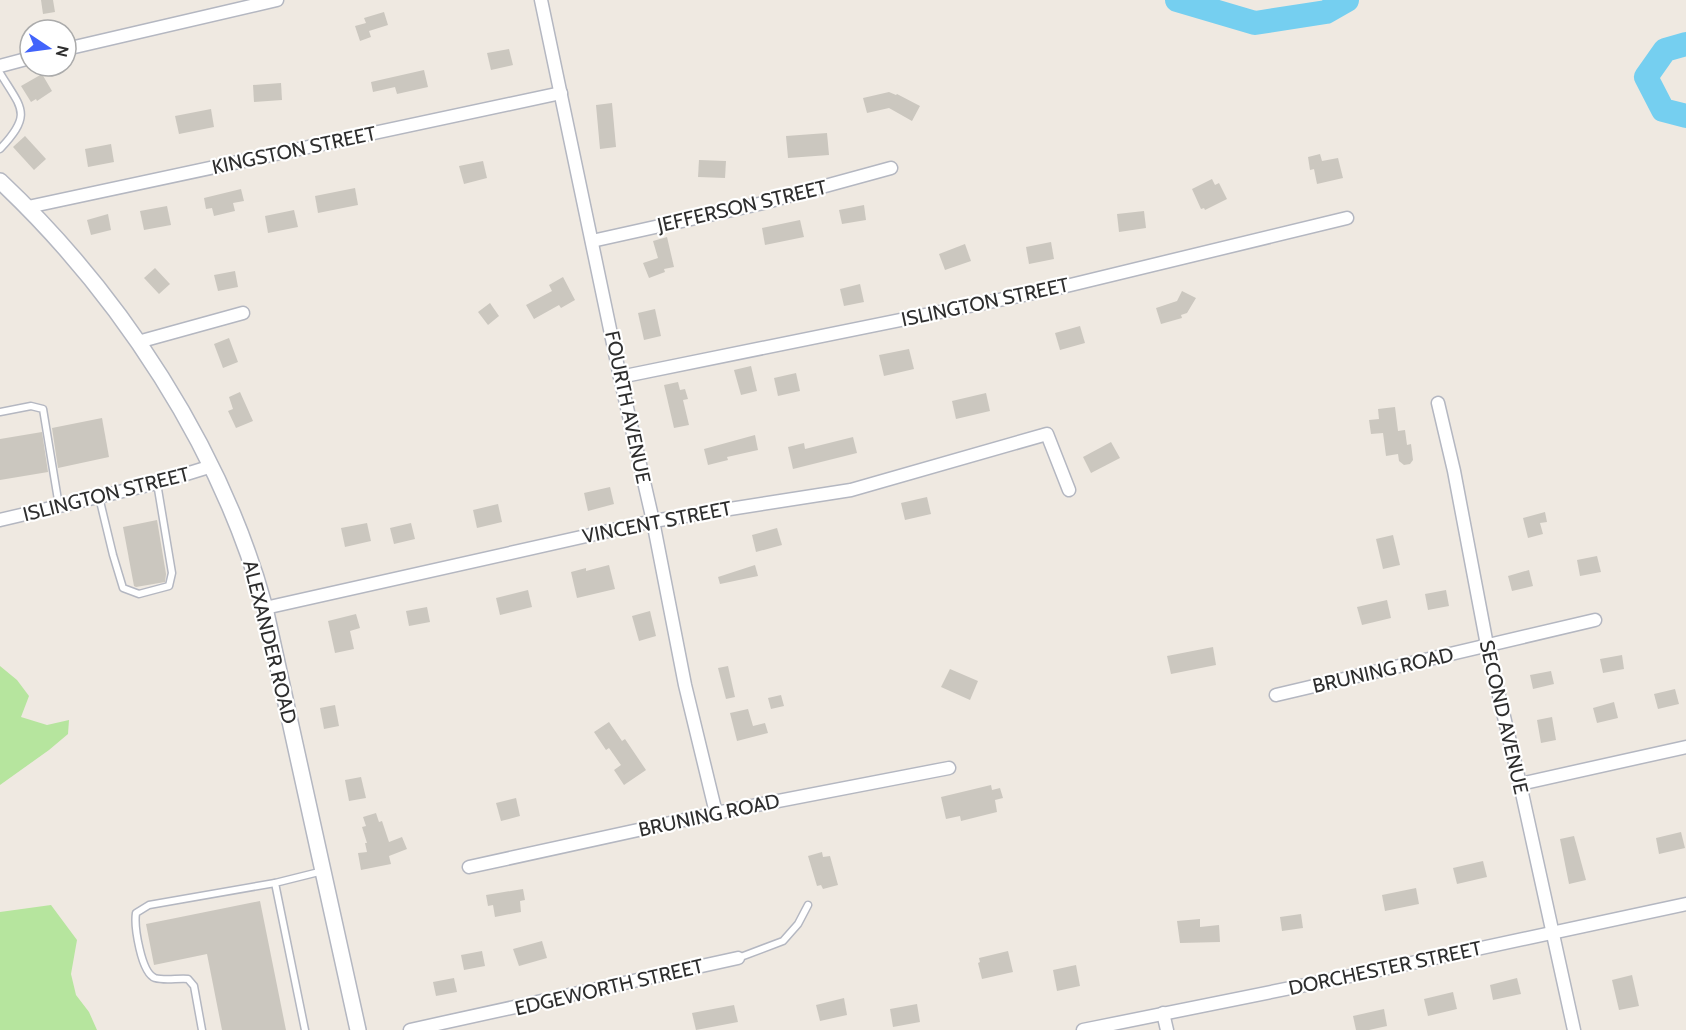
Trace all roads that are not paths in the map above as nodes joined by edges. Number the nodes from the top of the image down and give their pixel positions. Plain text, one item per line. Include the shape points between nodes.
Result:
1 (277, 0) edge
2 (541, 0) edge
3 (78, 46) edge
4 (18, 61) edge
5 (0, 66) edge
6 (0, 73) edge
7 (561, 93) junction
8 (0, 149) edge
9 (891, 168) dead end
10 (3, 188) edge
11 (28, 207) junction
12 (1347, 218) dead end
13 (592, 240) junction
14 (243, 313) dead end
15 (138, 342) junction
16 (620, 377) junction
17 (1438, 403) dead end
18 (0, 412) edge
19 (212, 466) junction
20 (157, 483) junction
21 (1069, 490) dead end
22 (99, 497) junction
23 (59, 506) junction
24 (0, 520) edge
25 (653, 521) junction
26 (265, 608) junction
27 (1595, 620) dead end
28 (1487, 645) junction
29 (1276, 695) dead end
30 (1686, 747) edge
31 (949, 768) dead end
32 (1520, 784) junction
33 (716, 813) junction
34 (469, 867) dead end
35 (324, 871) junction
36 (274, 883) junction
37 (1686, 904) edge
38 (808, 905) dead end
39 (1551, 933) junction
40 (738, 958) joint
41 (1163, 1013) junction
42 (202, 1030) edge
43 (306, 1030) edge
44 (358, 1030) edge
45 (410, 1030) edge
46 (1083, 1030) edge
47 (1167, 1030) edge
48 (1574, 1030) edge

1 - 3 street
2 - 7 street, FOURTH AVENUE
4 - 5 street
6 - 8 lane via 20,106 21,116 19,127
7 - 11 street, KINGSTON STREET
7 - 13 street, FOURTH AVENUE
9 - 13 street, JEFFERSON STREET via 763,203
10 - 11 street, ALEXANDER ROAD
11 - 15 street, ALEXANDER ROAD
12 - 16 street, ISLINGTON STREET via 1058,288
13 - 16 street, FOURTH AVENUE
14 - 15 street
15 - 19 street, ALEXANDER ROAD
16 - 25 street, FOURTH AVENUE
17 - 28 street, SECOND AVENUE
18 - 23 lane via 31,406 43,409
19 - 20 street, ISLINGTON STREET
19 - 26 street, ALEXANDER ROAD
20 - 22 street, ISLINGTON STREET
20 - 22 lane via 172,573 170,586 138,594 123,588
21 - 25 street, VINCENT STREET via 1047,434 851,490
22 - 23 street, ISLINGTON STREET
23 - 24 street, ISLINGTON STREET
25 - 26 street, VINCENT STREET
25 - 33 street, FOURTH AVENUE via 685,686
26 - 35 street, ALEXANDER ROAD
27 - 28 street, BRUNING ROAD
28 - 29 street, BRUNING ROAD
28 - 32 street, SECOND AVENUE
30 - 32 street
31 - 33 street, BRUNING ROAD
32 - 39 street, SECOND AVENUE
33 - 34 street, BRUNING ROAD
35 - 36 lane
35 - 44 street, ALEXANDER ROAD
36 - 42 lane via 149,905 136,913 145,968 156,978 188,980 194,986
36 - 43 lane
37 - 39 street, DORCHESTER STREET
38 - 40 lane via 783,941
39 - 41 street, DORCHESTER STREET
39 - 48 street, SECOND AVENUE
40 - 45 street, EDGEWORTH STREET
41 - 46 street, DORCHESTER STREET
41 - 47 street

